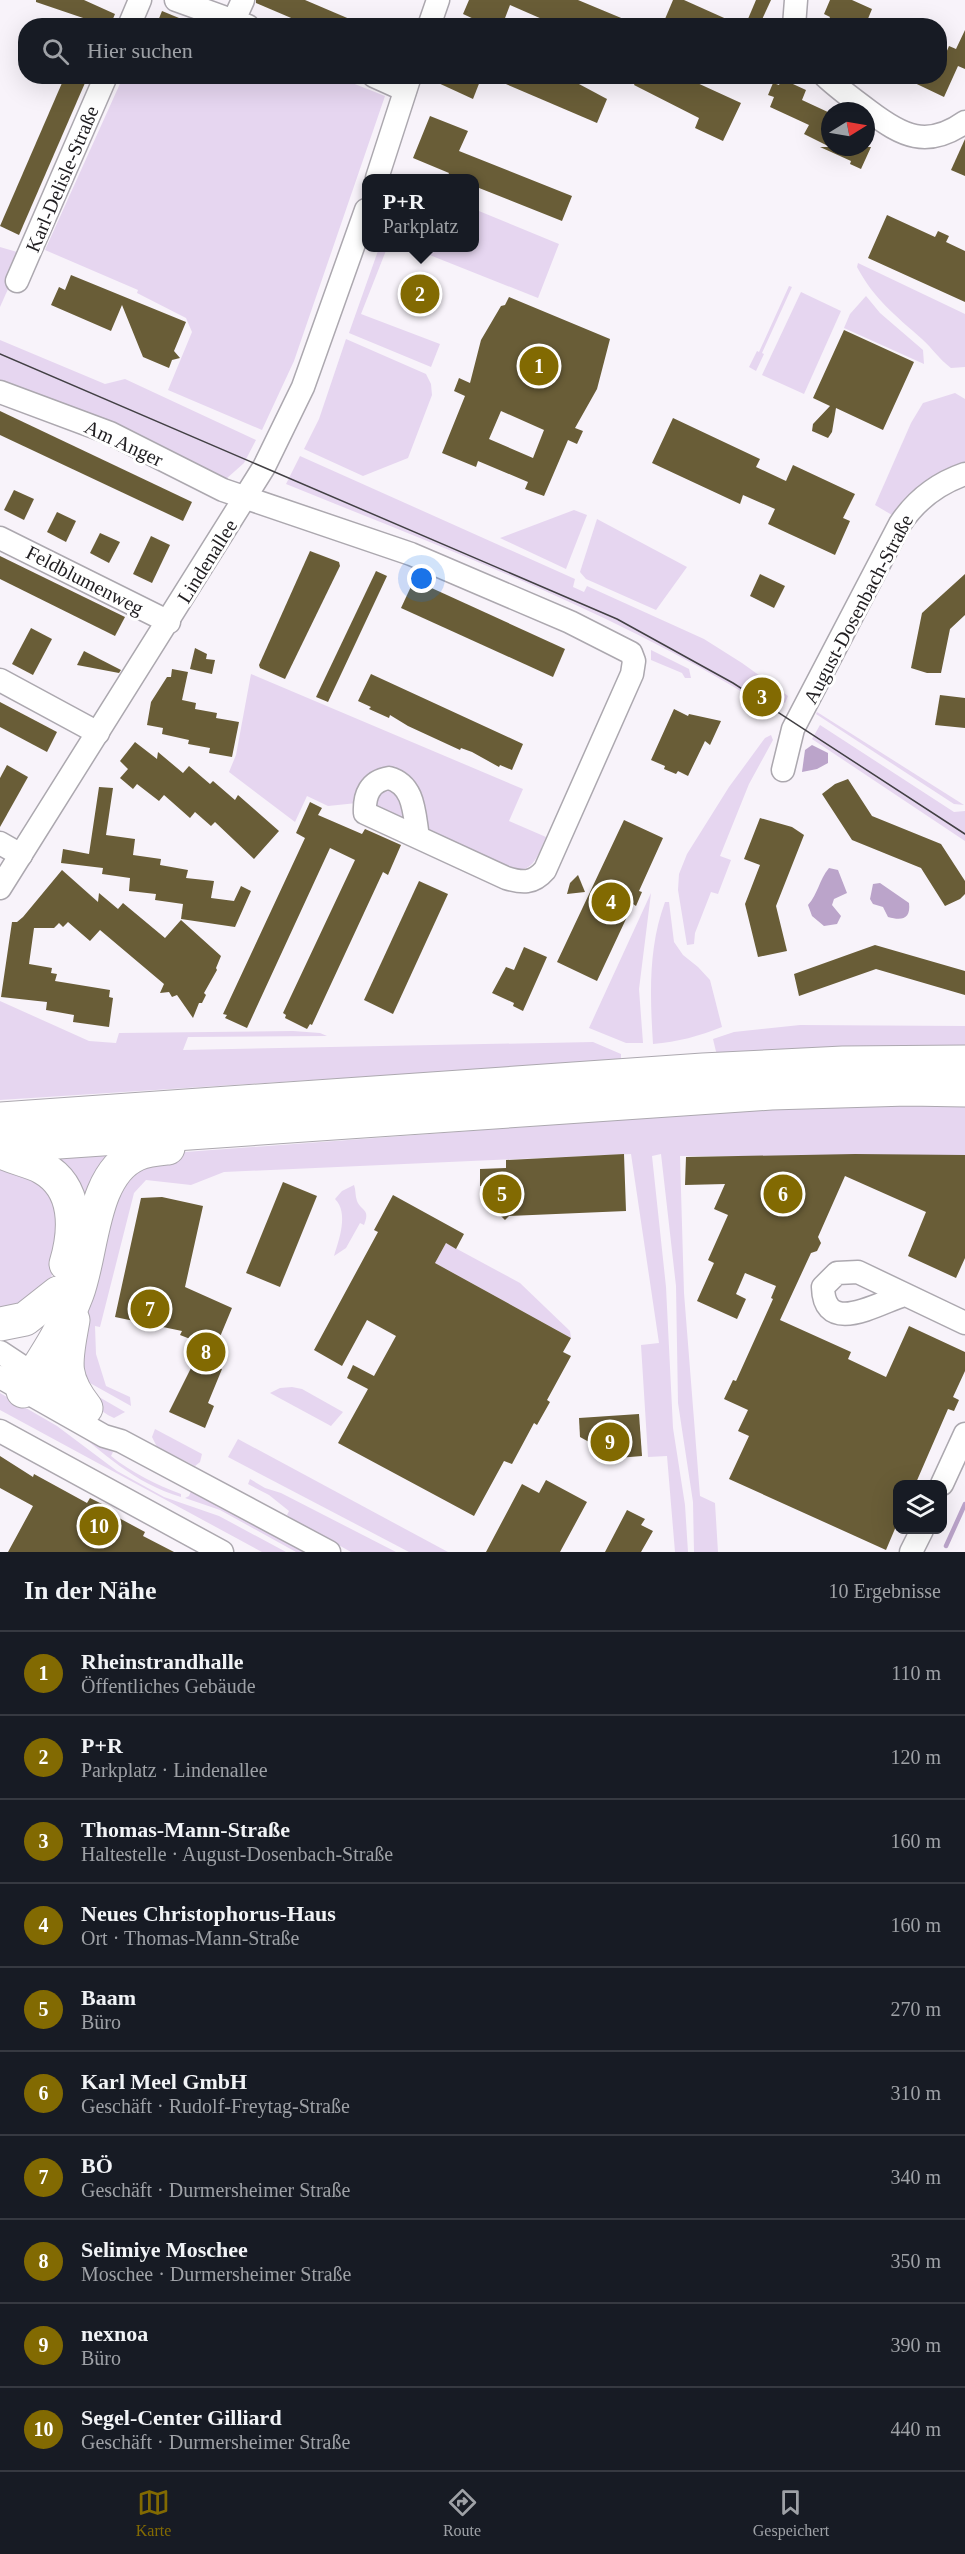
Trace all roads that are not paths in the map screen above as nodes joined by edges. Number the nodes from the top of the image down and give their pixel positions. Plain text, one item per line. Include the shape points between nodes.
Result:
1 (140, 0) edge
2 (176, 0) edge
3 (438, 0) edge
4 (796, 0) edge
5 (242, 15) edge
6 (132, 18) edge
7 (432, 18) edge
8 (795, 18) edge
9 (103, 84) edge
10 (407, 84) edge
11 (835, 84) edge
12 (965, 122) edge
13 (378, 174) edge
14 (362, 221) edge
15 (17, 281) dead end
16 (0, 392) edge
17 (965, 474) edge
18 (245, 499) junction
19 (0, 538) edge
20 (169, 622) junction
21 (0, 680) edge
22 (98, 733) junction
23 (783, 770) dead end
24 (418, 837) dead end
25 (0, 843) edge
26 (21, 855) junction
27 (0, 888) edge
28 (965, 1062) edge
29 (965, 1090) edge
30 (0, 1119) edge
31 (286, 1126) junction
32 (0, 1146) edge
33 (0, 1151) edge
34 (68, 1293) junction
35 (904, 1295) dead end
36 (965, 1323) edge
37 (0, 1324) edge
38 (13, 1373) edge
39 (86, 1408) junction
40 (0, 1431) edge
41 (965, 1434) edge
42 (121, 1441) junction
43 (944, 1480) edge
44 (920, 1534) edge
45 (222, 1552) edge
46 (329, 1552) edge
47 (911, 1552) edge

1 - 6 street
2 - 5 street
3 - 7 street
4 - 8 street
9 - 15 street, Karl-Delisle-Straße
10 - 13 street
11 - 12 street via 886,124 907,135 932,136
14 - 18 street, Lindenallee via 303,387
16 - 18 street, Am Anger via 110,434
17 - 23 street, August-Dosenbach-Straße via 927,495 900,524 793,729
18 - 20 street, Lindenallee
18 - 24 street, Am Anger via 411,554 570,622 631,653 632,674 539,877 520,882
19 - 20 street, Feldblumenweg
20 - 22 street, Lindenallee
21 - 22 street
22 - 26 street, Lindenallee
25 - 26 street
26 - 27 street, Lindenallee
28 - 30 highway via 854,1062 715,1069
29 - 31 highway via 771,1093
31 - 32 highway
31 - 34 highway via 243,1142 155,1149 123,1162 102,1194
33 - 34 highway via 43,1168 58,1179 68,1195 72,1211
34 - 37 highway via 25,1319
34 - 38 highway via 64,1326
34 - 39 highway via 66,1366 71,1388
35 - 36 street
38 - 39 street
38 - 42 street via 104,1436
39 - 42 street via 110,1425
40 - 45 street
41 - 43 street
42 - 46 street
44 - 47 street

